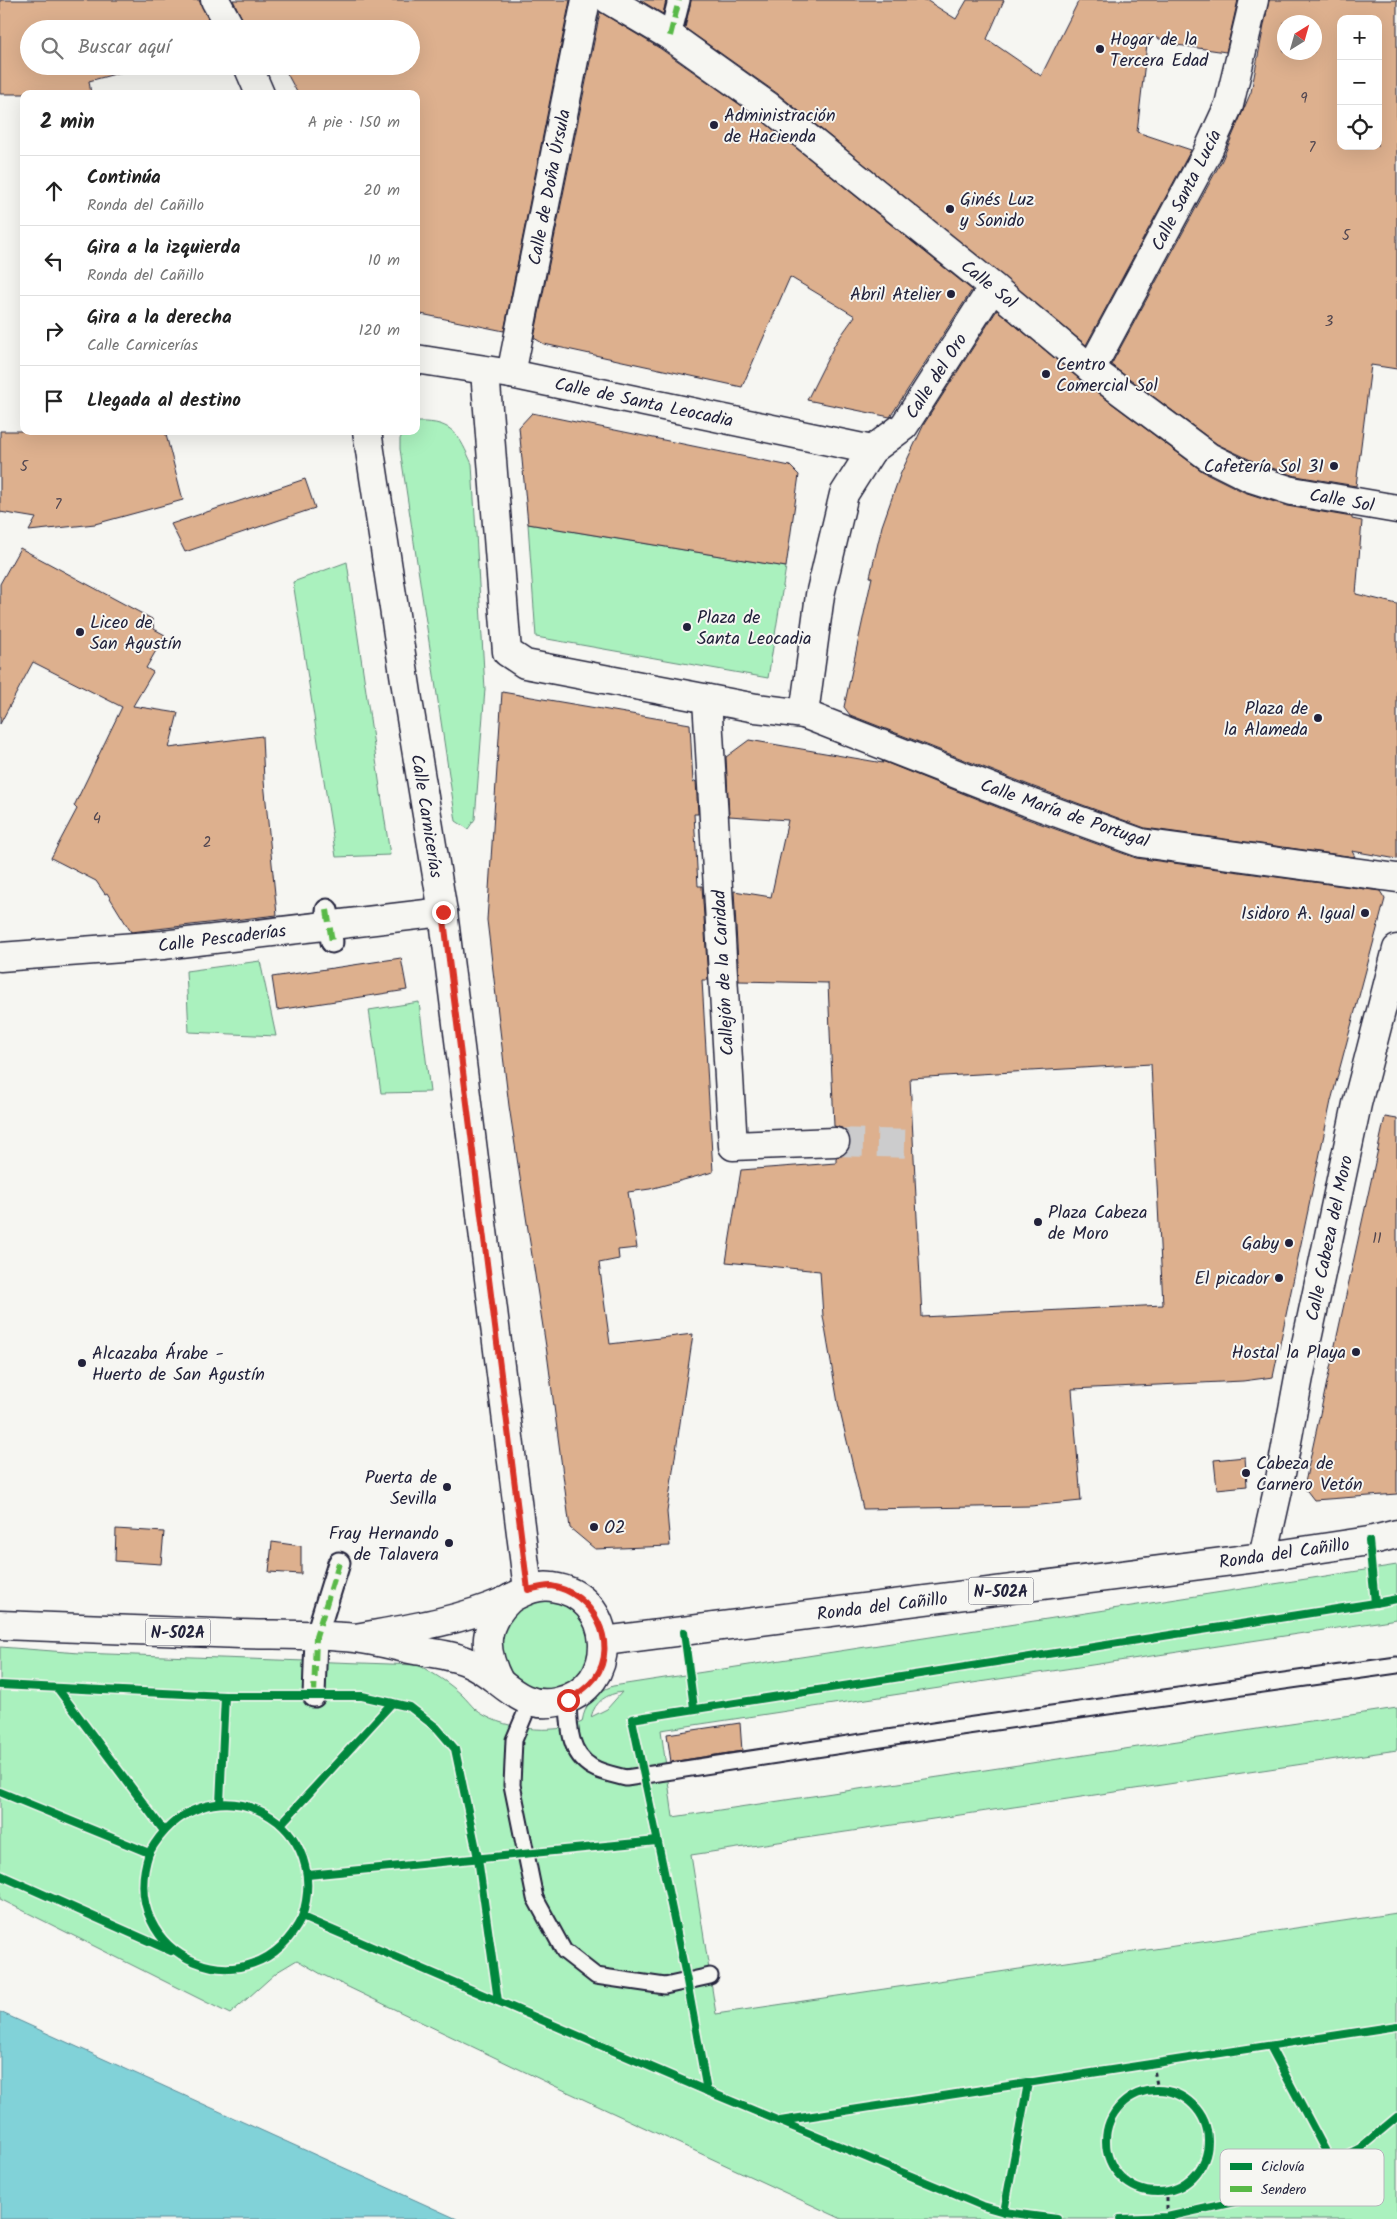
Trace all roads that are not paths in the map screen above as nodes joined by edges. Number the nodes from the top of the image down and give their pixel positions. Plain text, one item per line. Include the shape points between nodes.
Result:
1 (216, 0) edge
2 (586, 0) edge
3 (609, 0) edge
4 (679, 0) edge
5 (1254, 0) edge
6 (226, 20) edge
7 (670, 36) junction
8 (252, 75) edge
9 (258, 90) edge
10 (994, 287) junction
11 (420, 360) edge
12 (1090, 369) junction
13 (485, 370) junction
14 (511, 374) junction
15 (368, 435) edge
16 (872, 450) junction
17 (1397, 509) edge
18 (707, 699) junction
19 (804, 714) junction
20 (1397, 878) edge
21 (443, 912) junction
22 (1397, 950) edge
23 (0, 957) edge
24 (835, 1142) tunnel mouth
25 (1397, 1534) edge
26 (1263, 1557) junction
27 (339, 1563) dead end
28 (520, 1594) junction
29 (0, 1625) edge
30 (316, 1637) junction
31 (356, 1638) junction
32 (604, 1641) junction
33 (1397, 1665) edge
34 (499, 1680) junction
35 (314, 1696) road end
36 (568, 1700) junction
37 (530, 1702) junction
38 (710, 1976) dead end

1 - 6 street
2 - 14 street, Calle de Doña Úrsula
3 - 7 street, Calle Sol
4 - 7 street
5 - 12 street, Calle Santa Lucía via 1229,104 1206,155
7 - 10 street, Calle Sol via 768,106
8 - 9 street
10 - 12 street, Calle Sol
10 - 16 street, Calle del Oro via 904,426
11 - 13 street, Calle de Santa Leocadia
12 - 17 street, Calle Sol via 1209,457 1251,478 1292,491
13 - 14 street, Calle de Santa Leocadia
13 - 18 street via 508,652 525,664
14 - 16 street, Calle de Santa Leocadia
15 - 21 street, Calle Carnicerías
16 - 19 street, Calle del Oro via 844,494 820,595
18 - 19 street
18 - 24 street, Callejón de la Caridad via 733,1146
19 - 20 street, Calle María de Portugal via 1140,843
21 - 23 street, Calle Pescaderías via 163,945
21 - 28 street, Calle Carnicerías
22 - 26 street, Calle Cabeza del Moro via 1357,1104
25 - 26 street, Ronda del Cañillo / N-502A
26 - 32 street, Ronda del Cañillo / N-502A
27 - 30 street
28 - 31 street, N-502A via 479,1612 445,1622
28 - 32 street, N-502A via 550,1586 568,1591 586,1603 599,1620
28 - 34 street, N-502A via 498,1610 490,1626 487,1645 490,1664
29 - 30 street, N-502A
30 - 31 street, N-502A
30 - 35 street
31 - 34 street, N-502A via 467,1661
32 - 36 street, N-502A via 596,1676 584,1690
33 - 36 lane via 626,1778 592,1767 576,1753 569,1730
34 - 37 street, N-502A via 513,1694
36 - 37 street, N-502A via 549,1704
37 - 38 lane via 514,1740 512,1785 535,1898 564,1950 596,1976 665,1986

